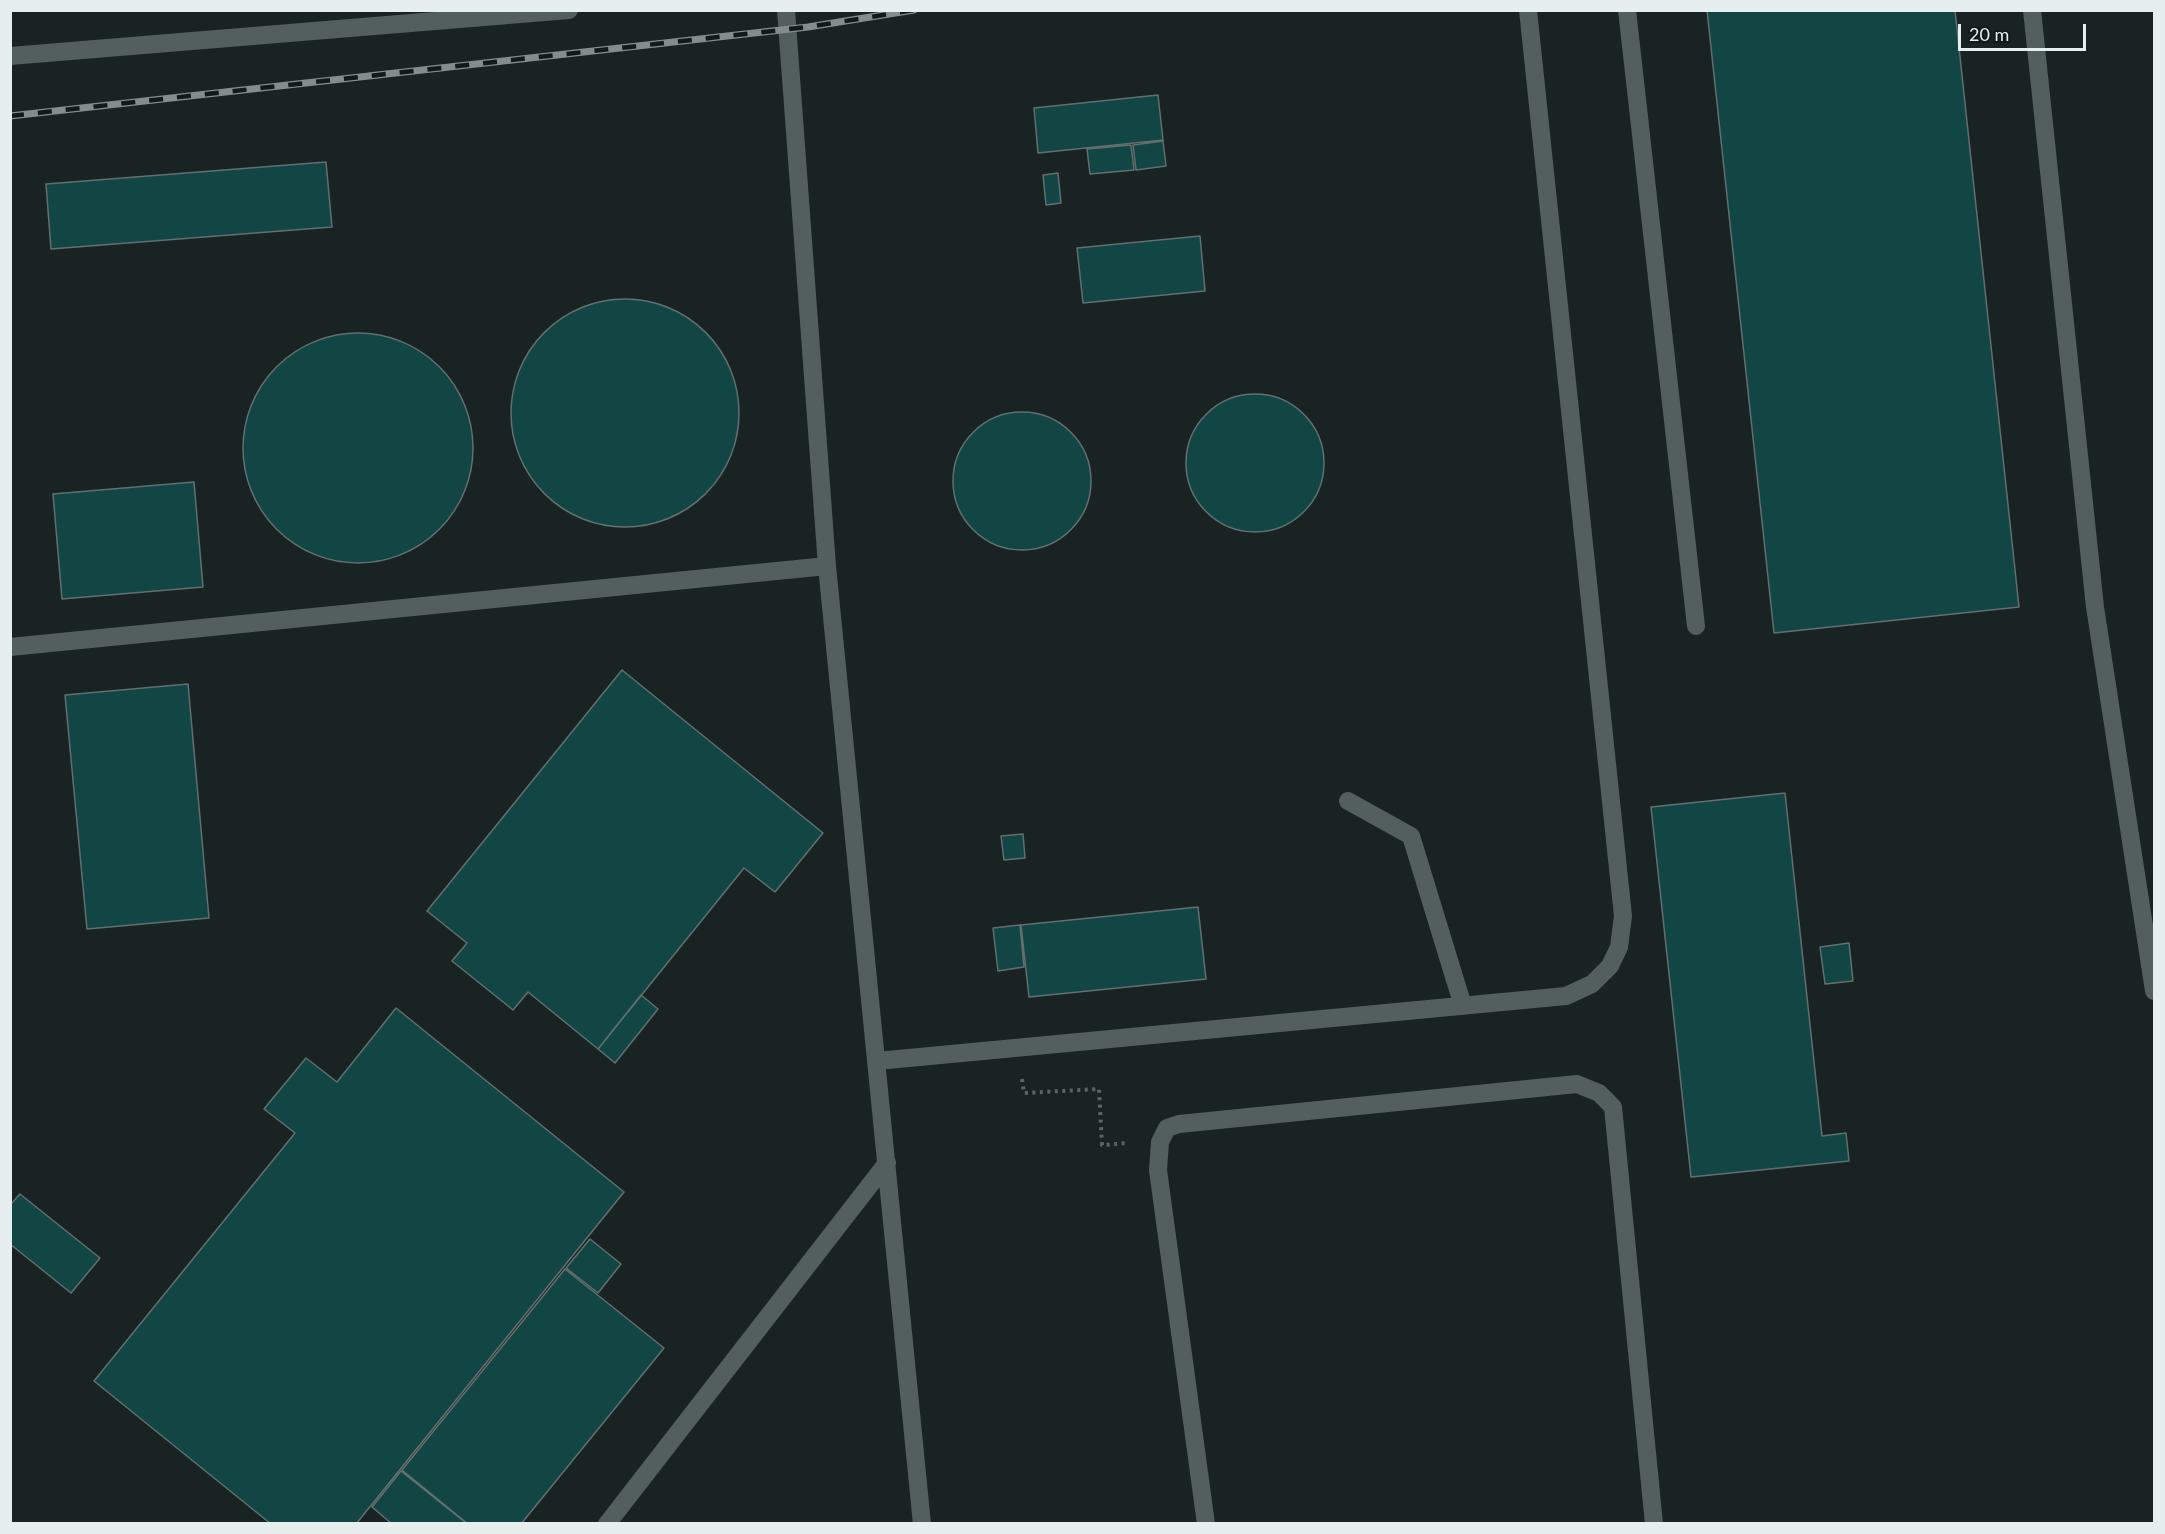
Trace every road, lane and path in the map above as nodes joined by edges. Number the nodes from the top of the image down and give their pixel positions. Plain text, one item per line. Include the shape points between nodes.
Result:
1 (569, 10) edge
2 (786, 10) edge
3 (1528, 10) edge
4 (1628, 10) edge
5 (2032, 10) edge
6 (10, 56) edge
7 (827, 566) junction
8 (1696, 626) dead end
9 (10, 647) edge
10 (1348, 801) dead end
11 (2154, 991) edge
12 (1463, 1006) junction
13 (1020, 1047) junction
14 (877, 1061) junction
15 (1160, 1142) junction
16 (887, 1163) junction
17 (607, 1524) edge
18 (922, 1524) edge
19 (1206, 1524) edge
20 (1654, 1524) edge

1 - 6 lane
2 - 7 lane
3 - 12 lane via 1623,916 1619,947 1610,966 1592,984 1566,996
4 - 8 lane
5 - 11 lane via 2095,608
7 - 9 lane
7 - 14 lane
10 - 12 lane via 1411,836
12 - 13 lane
13 - 14 lane
13 - 15 path via 1024,1093 1099,1089 1102,1145
14 - 16 lane
15 - 19 lane via 1158,1170
15 - 20 lane via 1167,1128 1179,1124 1577,1084 1599,1093 1613,1107
16 - 17 lane
16 - 18 lane

